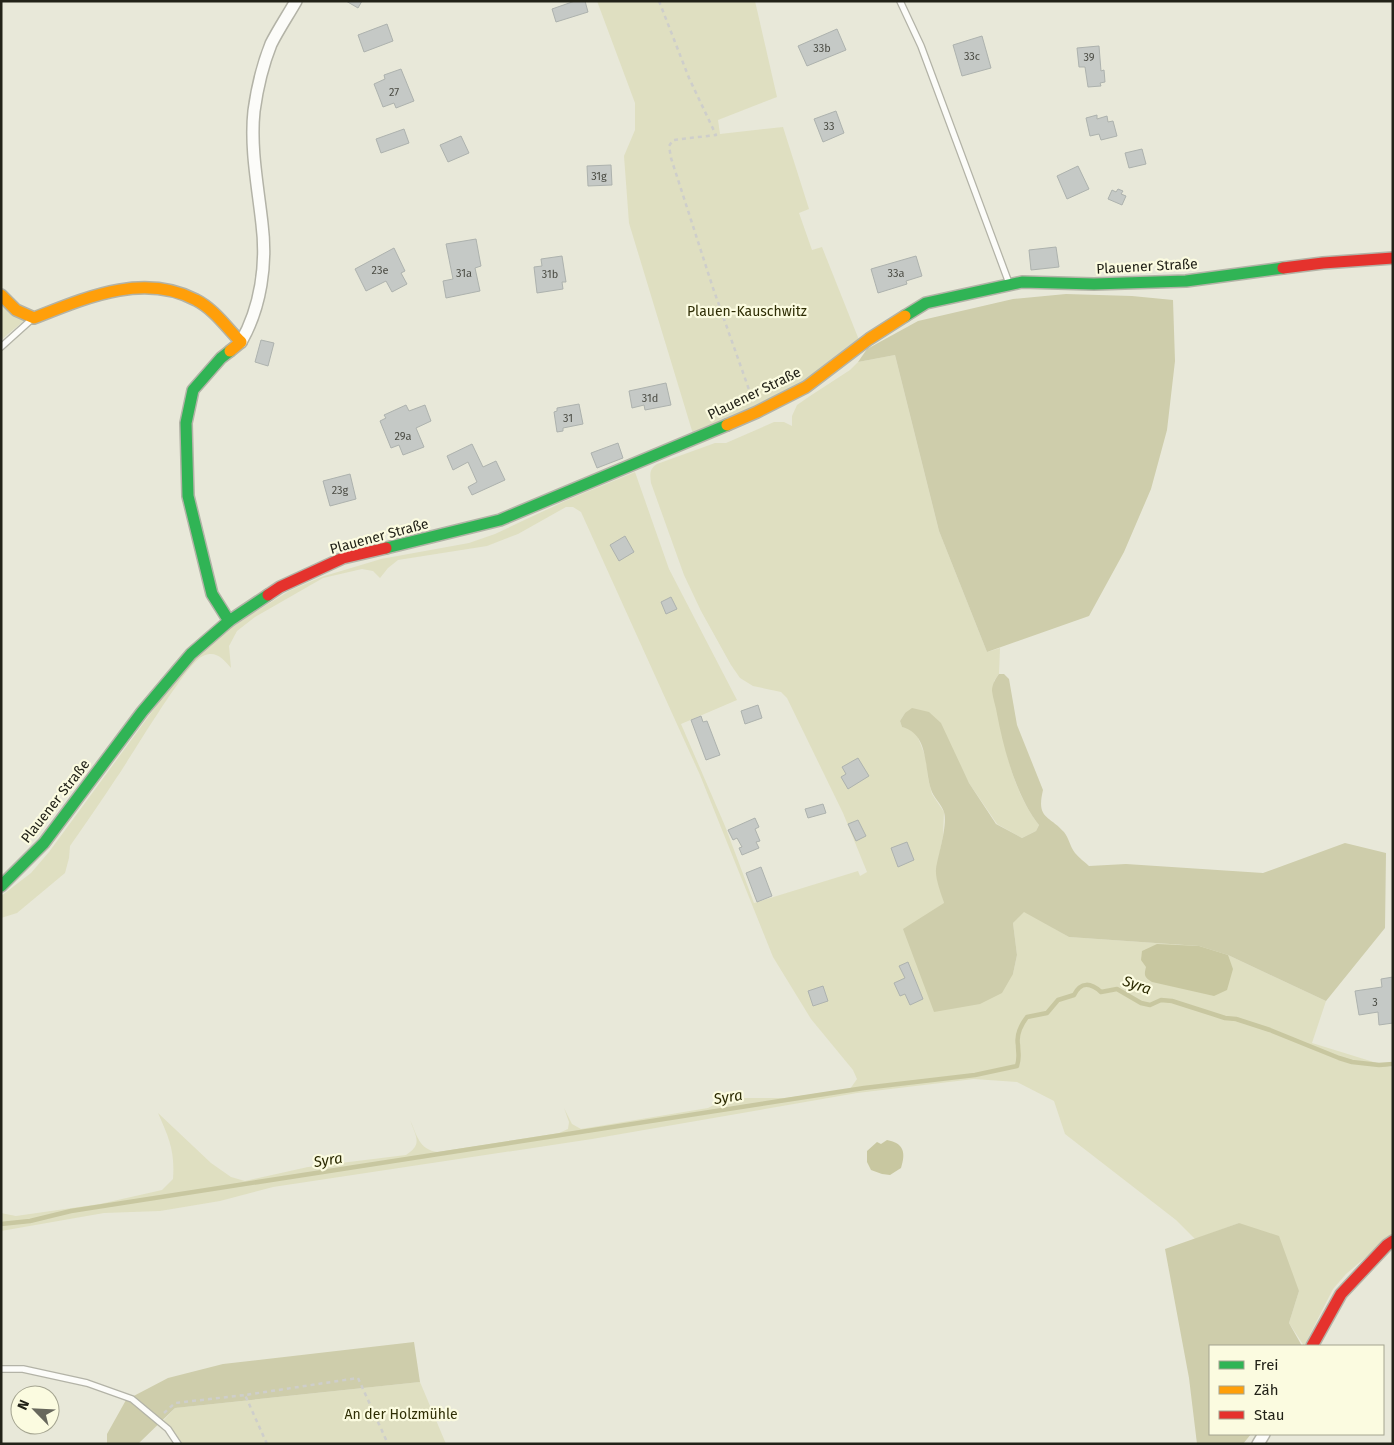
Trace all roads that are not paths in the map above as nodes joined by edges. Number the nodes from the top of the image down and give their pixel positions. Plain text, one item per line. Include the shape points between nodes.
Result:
1 (296, 1) edge
2 (900, 1) edge
3 (1393, 258) edge
4 (1010, 285) junction
5 (1, 295) edge
6 (34, 318) junction
7 (241, 342) junction
8 (1, 347) edge
9 (229, 621) junction
10 (1, 886) edge
11 (1393, 1241) edge
12 (1313, 1345) edge
13 (1, 1369) edge
14 (178, 1444) edge

1 - 7 street via 271,45 254,111 255,165 264,264 251,324
2 - 4 lane via 921,46
3 - 4 street, Plauener Straße via 1323,263 1186,281 1022,282
4 - 9 street, Plauener Straße via 926,303 869,339 806,387 757,412 500,520 343,558 280,587
5 - 6 street via 16,310
6 - 7 street via 99,294 131,287 164,289 197,300
6 - 8 lane
7 - 9 street via 221,358 193,390 186,423 188,496 212,594
9 - 10 street, Plauener Straße via 191,654 142,712 44,843
11 - 12 street via 1341,1294
13 - 14 lane via 23,1369 87,1382 132,1399 168,1429

